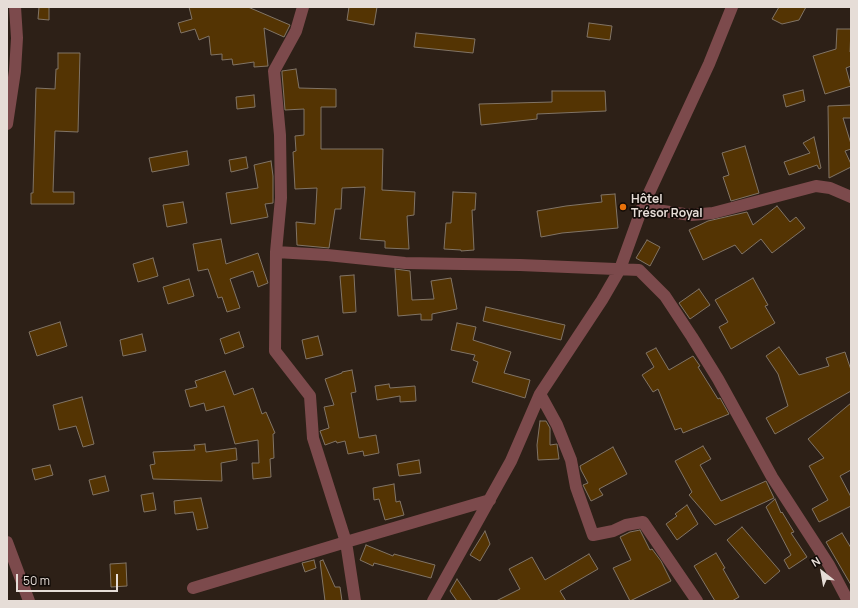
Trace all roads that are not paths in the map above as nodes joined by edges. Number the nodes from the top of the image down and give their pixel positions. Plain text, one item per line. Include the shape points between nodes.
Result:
1 (15, 7) edge
2 (303, 7) edge
3 (732, 7) edge
4 (7, 124) edge
5 (851, 198) edge
6 (642, 208) junction
7 (276, 252) junction
8 (620, 269) junction
9 (540, 394) junction
10 (490, 500) junction
11 (7, 542) edge
12 (346, 542) junction
13 (193, 588) dead end
14 (29, 601) edge
15 (354, 601) edge
16 (433, 601) edge
17 (697, 601) edge
18 (848, 601) edge

1 - 4 street via 15,71
2 - 7 street via 296,31 274,71 280,135 281,198
3 - 6 street via 709,64
5 - 6 street via 830,188 816,186 713,213 692,215
6 - 8 street
7 - 8 street via 405,263
7 - 12 street via 275,352 310,396 313,438
8 - 9 street
8 - 18 street via 638,270 666,296 718,379 772,477 829,565
9 - 10 street via 511,461
9 - 17 street via 557,425 571,460 576,487 593,535 643,522
10 - 12 street
10 - 16 street
11 - 14 street
12 - 13 street
12 - 15 street

